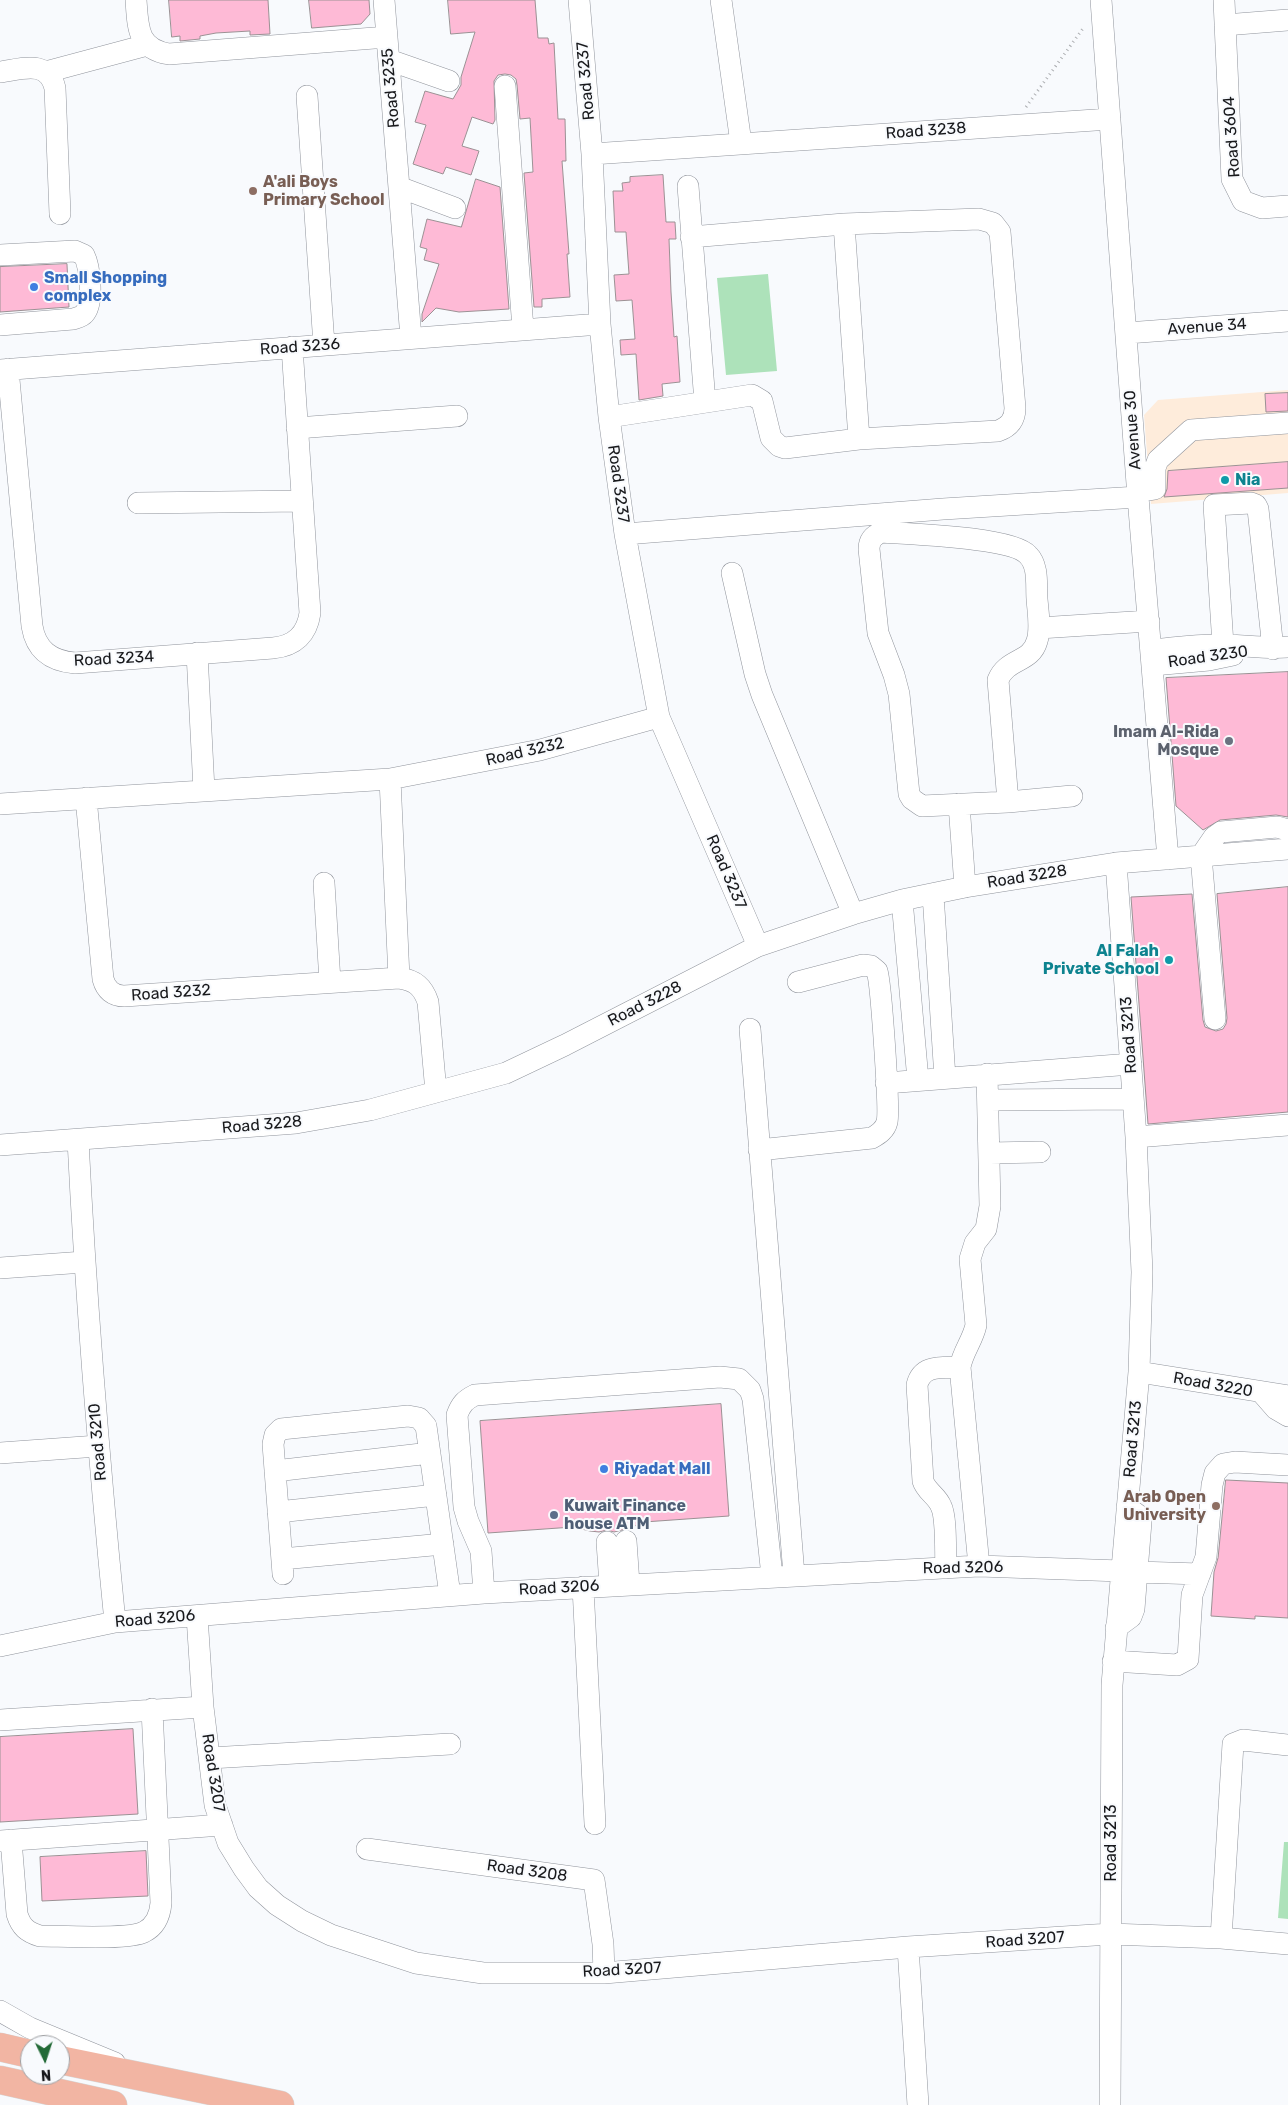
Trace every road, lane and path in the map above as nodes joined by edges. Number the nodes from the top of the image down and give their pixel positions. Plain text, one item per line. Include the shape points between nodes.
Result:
1 (136, 0) edge
2 (384, 0) edge
3 (578, 0) edge
4 (721, 0) edge
5 (1224, 0) edge
6 (1101, 1) edge
7 (1288, 20) edge
8 (1225, 24) junction
9 (387, 37) junction
10 (147, 44) junction
11 (389, 60) junction
12 (0, 72) edge
13 (46, 72) junction
14 (449, 80) dead end
15 (505, 86) dead end
16 (307, 96) dead end
17 (1110, 119) junction
18 (1012, 126) junction
19 (741, 143) junction
20 (592, 154) junction
21 (688, 186) dead end
22 (399, 187) junction
23 (1288, 206) edge
24 (455, 208) dead end
25 (60, 214) dead end
26 (844, 224) junction
27 (692, 237) junction
28 (0, 255) edge
29 (1288, 321) edge
30 (600, 324) junction
31 (0, 325) edge
32 (524, 329) junction
33 (1127, 333) junction
34 (411, 338) junction
35 (324, 345) junction
36 (292, 347) junction
37 (4, 370) edge
38 (705, 402) junction
39 (457, 416) dead end
40 (609, 417) junction
41 (1288, 423) edge
42 (297, 428) junction
43 (859, 439) junction
44 (1138, 494) junction
45 (302, 501) junction
46 (138, 503) dead end
47 (625, 534) junction
48 (732, 573) dead end
49 (1149, 622) junction
50 (1039, 628) junction
51 (1223, 645) junction
52 (1274, 648) edge
53 (197, 654) junction
54 (1152, 658) junction
55 (658, 717) junction
56 (390, 779) junction
57 (204, 790) junction
58 (1072, 796) dead end
59 (86, 798) junction
60 (1008, 802) junction
61 (0, 804) edge
62 (958, 804) junction
63 (1288, 830) edge
64 (1288, 849) edge
65 (1201, 856) junction
66 (1168, 859) junction
67 (1116, 863) junction
68 (324, 883) dead end
69 (965, 888) junction
70 (933, 894) junction
71 (902, 900) junction
72 (853, 914) junction
73 (758, 946) junction
74 (398, 978) junction
75 (330, 982) junction
76 (798, 982) dead end
77 (1215, 1019) dead end
78 (750, 1029) dead end
79 (1131, 1064) junction
80 (987, 1074) junction
81 (945, 1078) junction
82 (918, 1080) junction
83 (886, 1082) junction
84 (436, 1092) junction
85 (1134, 1099) junction
86 (988, 1100) junction
87 (1288, 1126) edge
88 (1136, 1137) junction
89 (78, 1140) junction
90 (0, 1145) edge
91 (759, 1150) junction
92 (990, 1152) junction
93 (1040, 1152) dead end
94 (84, 1262) junction
95 (0, 1268) edge
96 (960, 1366) junction
97 (1139, 1372) junction
98 (1262, 1393) junction
99 (1288, 1396) edge
100 (1288, 1416) edge
101 (98, 1446) junction
102 (0, 1453) edge
103 (430, 1453) junction
104 (1288, 1465) edge
105 (275, 1471) junction
106 (436, 1495) junction
107 (278, 1512) junction
108 (616, 1542) dead end
109 (443, 1544) junction
110 (978, 1566) junction
111 (946, 1568) junction
112 (1129, 1571) junction
113 (1200, 1574) junction
114 (794, 1575) junction
115 (772, 1576) junction
116 (620, 1585) junction
117 (583, 1587) junction
118 (484, 1592) junction
119 (450, 1595) junction
120 (197, 1616) junction
121 (115, 1622) junction
122 (0, 1646) edge
123 (1113, 1661) junction
124 (203, 1706) junction
125 (152, 1709) junction
126 (0, 1720) edge
127 (450, 1744) dead end
128 (1288, 1745) edge
129 (210, 1758) junction
130 (595, 1824) dead end
131 (222, 1825) junction
132 (159, 1830) junction
133 (6, 1841) edge
134 (367, 1849) dead end
135 (1110, 1934) junction
136 (1221, 1938) junction
137 (1288, 1944) edge
138 (908, 1948) junction
139 (604, 1973) junction
140 (0, 2011) edge
141 (0, 2047) edge
142 (20, 2052) edge
143 (70, 2062) edge
144 (0, 2080) edge
145 (159, 2081) junction
146 (113, 2105) edge
147 (280, 2105) edge
148 (919, 2105) edge
149 (1110, 2105) edge

1 - 10 street via 139,30
2 - 9 street
3 - 20 street, Road 3237
4 - 19 street
5 - 8 street, Road 3604
6 - 17 street, Avenue 30
6 - 18 path
7 - 8 street
8 - 23 street, Road 3604 via 1232,179 1242,201 1262,208
9 - 10 street, Road 3235 via 169,54 153,50
9 - 11 street, Road 3235
10 - 13 street
11 - 14 street
11 - 22 street, Road 3235
12 - 13 street via 28,68
13 - 25 street via 55,88
15 - 32 street
16 - 35 street
17 - 18 street, Road 3238
17 - 33 street, Avenue 30
18 - 19 street, Road 3238
19 - 20 street, Road 3238
20 - 30 street, Road 3237
21 - 27 street
22 - 24 street
22 - 34 street, Road 3235
26 - 27 street
26 - 43 street
26 - 43 street via 979,219 993,222 1000,232 1015,408 1009,426 998,431
27 - 38 street
28 - 31 street via 75,251 84,255 88,263 90,303 84,315 73,319
29 - 33 street, Avenue 34
30 - 32 street, Road 3236
30 - 40 street, Road 3237
32 - 34 street, Road 3236
33 - 44 street, Avenue 30
34 - 35 street, Road 3236
35 - 36 street, Road 3236
36 - 37 street, Road 3236
36 - 42 street, Road 3234
37 - 53 street, Road 3234 via 34,638 55,658 75,663
38 - 40 street
38 - 43 street via 756,396 763,405 771,438 785,448
39 - 42 street
40 - 47 street, Road 3237
41 - 44 street via 1191,430 1158,460 1155,489
42 - 45 street, Road 3234
44 - 47 street
44 - 49 street, Avenue 30
45 - 46 street
45 - 53 street, Road 3234 via 310,613 305,631 283,647
47 - 55 street, Road 3237
48 - 72 street via 762,695
49 - 50 street
49 - 54 street, Avenue 30
50 - 60 street via 1034,648 1006,667 998,680
50 - 62 street via 1034,565 1021,549 957,536 882,532 871,540 869,549 878,633 899,694 909,794 916,804 922,806
51 - 52 street, Road 3230
51 - 52 street via 1214,506 1251,503 1257,506
51 - 54 street, Road 3230 via 1200,645
52 - 54 street, Road 3230 via 1218,658
53 - 57 street
54 - 66 street, Avenue 30
55 - 56 street, Road 3232 via 540,750
55 - 73 street, Road 3237
56 - 57 street, Road 3232
56 - 74 street
57 - 59 street, Road 3232
58 - 60 street
59 - 61 street, Road 3232
59 - 75 street, Road 3232 via 103,979 113,994 124,996
60 - 62 street
62 - 69 street
63 - 65 street via 1277,827 1221,832
64 - 65 street, Road 3228
65 - 66 street, Road 3228
65 - 77 street
66 - 67 street, Road 3228
67 - 69 street, Road 3228
67 - 79 street, Road 3213
68 - 75 street
69 - 70 street, Road 3228
70 - 71 street, Road 3228
70 - 81 street
71 - 72 street, Road 3228
71 - 82 street
72 - 73 street, Road 3228
73 - 84 street, Road 3228 via 506,1073
74 - 75 street, Road 3232
74 - 84 street, Road 3232 via 413,982 425,992
76 - 83 street via 863,965 877,971
78 - 91 street
79 - 80 street
79 - 85 street, Road 3213
80 - 81 street
80 - 86 street
81 - 82 street
82 - 83 street
83 - 91 street via 888,1118 878,1135
84 - 89 street, Road 3228 via 370,1110 296,1123
85 - 86 street
85 - 88 street, Road 3213
86 - 92 street
87 - 88 street
88 - 97 street, Road 3213 via 1142,1272
89 - 90 street, Road 3228
89 - 94 street, Road 3210
91 - 114 street
92 - 93 street
92 - 96 street via 989,1218 970,1259 975,1333
94 - 95 street
94 - 101 street, Road 3210
96 - 110 street
96 - 111 street via 926,1370 917,1386 924,1484 938,1500 944,1514
97 - 98 street, Road 3220
97 - 112 street, Road 3213 via 1127,1507
98 - 99 street, Road 3220
98 - 100 street
101 - 102 street
101 - 121 street, Road 3210
103 - 105 street
103 - 105 street via 426,1426 419,1418 408,1416 281,1428 273,1444
103 - 106 street
104 - 113 street via 1235,1462 1219,1468 1213,1478 1206,1556
105 - 107 street
106 - 107 street
106 - 109 street
107 - 109 street via 282,1566
108 - 116 street
109 - 119 street
110 - 111 street, Road 3206
110 - 112 street, Road 3206
111 - 114 street, Road 3206
112 - 113 street, Road 3206
112 - 123 street, Road 3213 via 1116,1628
113 - 123 street via 1192,1595 1188,1659 1177,1664
114 - 115 street, Road 3206
115 - 116 street, Road 3206
115 - 118 street via 753,1399 739,1379 720,1377 475,1395 466,1400 457,1415 464,1507 481,1551
116 - 117 street, Road 3206
117 - 118 street, Road 3206
117 - 130 street
118 - 119 street, Road 3206
119 - 120 street, Road 3206
120 - 121 street, Road 3206
120 - 124 street, Road 3207
121 - 122 street, Road 3206
123 - 135 street, Road 3213
124 - 125 street
124 - 129 street, Road 3207
125 - 126 street
125 - 132 street
127 - 129 street
128 - 136 street via 1243,1740 1233,1744
129 - 131 street, Road 3207 via 215,1805
131 - 132 street
131 - 139 street, Road 3207 via 228,1844 258,1888 277,1905 331,1935 416,1963 463,1971
132 - 133 street
132 - 133 street via 160,1911 145,1931 129,1936 40,1936 24,1929 17,1914
134 - 139 street, Road 3208 via 594,1880
135 - 136 street, Road 3207
135 - 138 street, Road 3207
135 - 149 street, Road 3213
136 - 137 street, Road 3207
138 - 139 street, Road 3207
138 - 148 street
140 - 145 street via 30,2028
141 - 142 main road
143 - 145 main road
144 - 146 main road
145 - 147 main road

